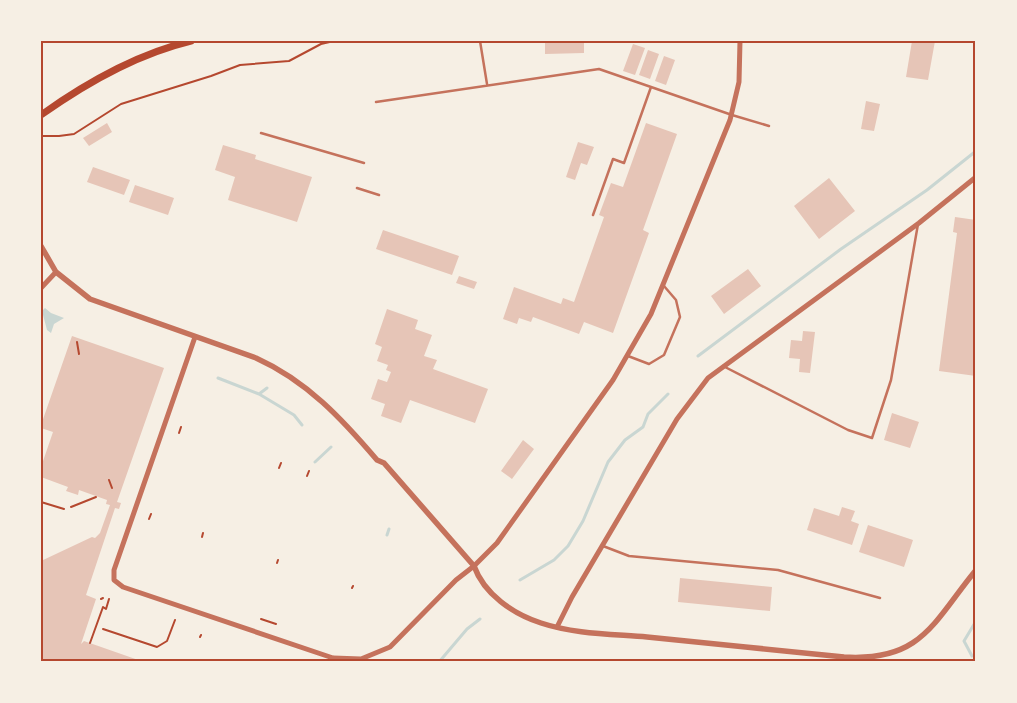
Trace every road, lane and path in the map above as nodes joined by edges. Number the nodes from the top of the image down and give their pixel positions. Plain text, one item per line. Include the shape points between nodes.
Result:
1 (191, 41) edge
2 (334, 41) edge
3 (480, 41) edge
4 (740, 41) edge
5 (487, 85) junction
6 (651, 87) junction
7 (376, 102) dead end
8 (41, 115) edge
9 (732, 115) junction
10 (769, 126) dead end
11 (262, 133) dead end
12 (41, 136) edge
13 (364, 163) dead end
14 (976, 177) edge
15 (356, 188) dead end
16 (380, 195) dead end
17 (593, 215) dead end
18 (919, 223) junction
19 (41, 246) edge
20 (56, 272) junction
21 (664, 286) junction
22 (41, 288) edge
23 (195, 337) junction
24 (77, 342) dead end
25 (79, 354) dead end
26 (628, 356) junction
27 (722, 366) junction
28 (181, 427) dead end
29 (179, 433) dead end
30 (281, 463) dead end
31 (279, 468) dead end
32 (309, 472) dead end
33 (307, 476) dead end
34 (109, 480) dead end
35 (112, 488) dead end
36 (96, 498) dead end
37 (41, 502) edge
38 (71, 507) dead end
39 (64, 509) dead end
40 (151, 514) dead end
41 (149, 519) dead end
42 (602, 546) junction
43 (474, 566) junction
44 (976, 570) edge
45 (880, 598) dead end
46 (110, 599) dead end
47 (261, 618) dead end
48 (175, 620) dead end
49 (276, 624) dead end
50 (557, 627) junction
51 (103, 629) dead end
52 (90, 643) dead end
53 (339, 660) edge

1 - 8 main road via 163,49 98,79
2 - 12 path via 288,62 240,65 121,104 74,134
3 - 5 lane
4 - 9 street via 739,82
5 - 6 lane via 599,68
5 - 7 lane
6 - 9 lane
6 - 17 lane via 624,163 613,159
9 - 10 lane
9 - 21 street
11 - 13 lane
14 - 18 street
15 - 16 lane
18 - 27 street
18 - 27 lane via 891,380 872,438 848,430
19 - 20 street
20 - 22 street
20 - 23 street via 98,303
21 - 26 street
21 - 26 lane via 676,300 680,317 664,355 649,364
23 - 43 street via 268,364 318,397 384,463
23 - 53 street via 114,570 114,580 123,587
24 - 25 path
26 - 43 street via 509,526
27 - 42 street via 703,384 677,419
28 - 29 path
30 - 31 path
32 - 33 path
34 - 35 path
36 - 38 path
37 - 39 path
40 - 41 path
42 - 45 lane via 629,556 778,570
42 - 50 street
43 - 50 street via 480,581 502,602 534,620
43 - 53 street via 390,647 367,658
44 - 50 street via 925,634 904,648 877,656 844,657
46 - 52 path via 106,608 103,607
47 - 49 path
48 - 51 path via 167,641 157,647

